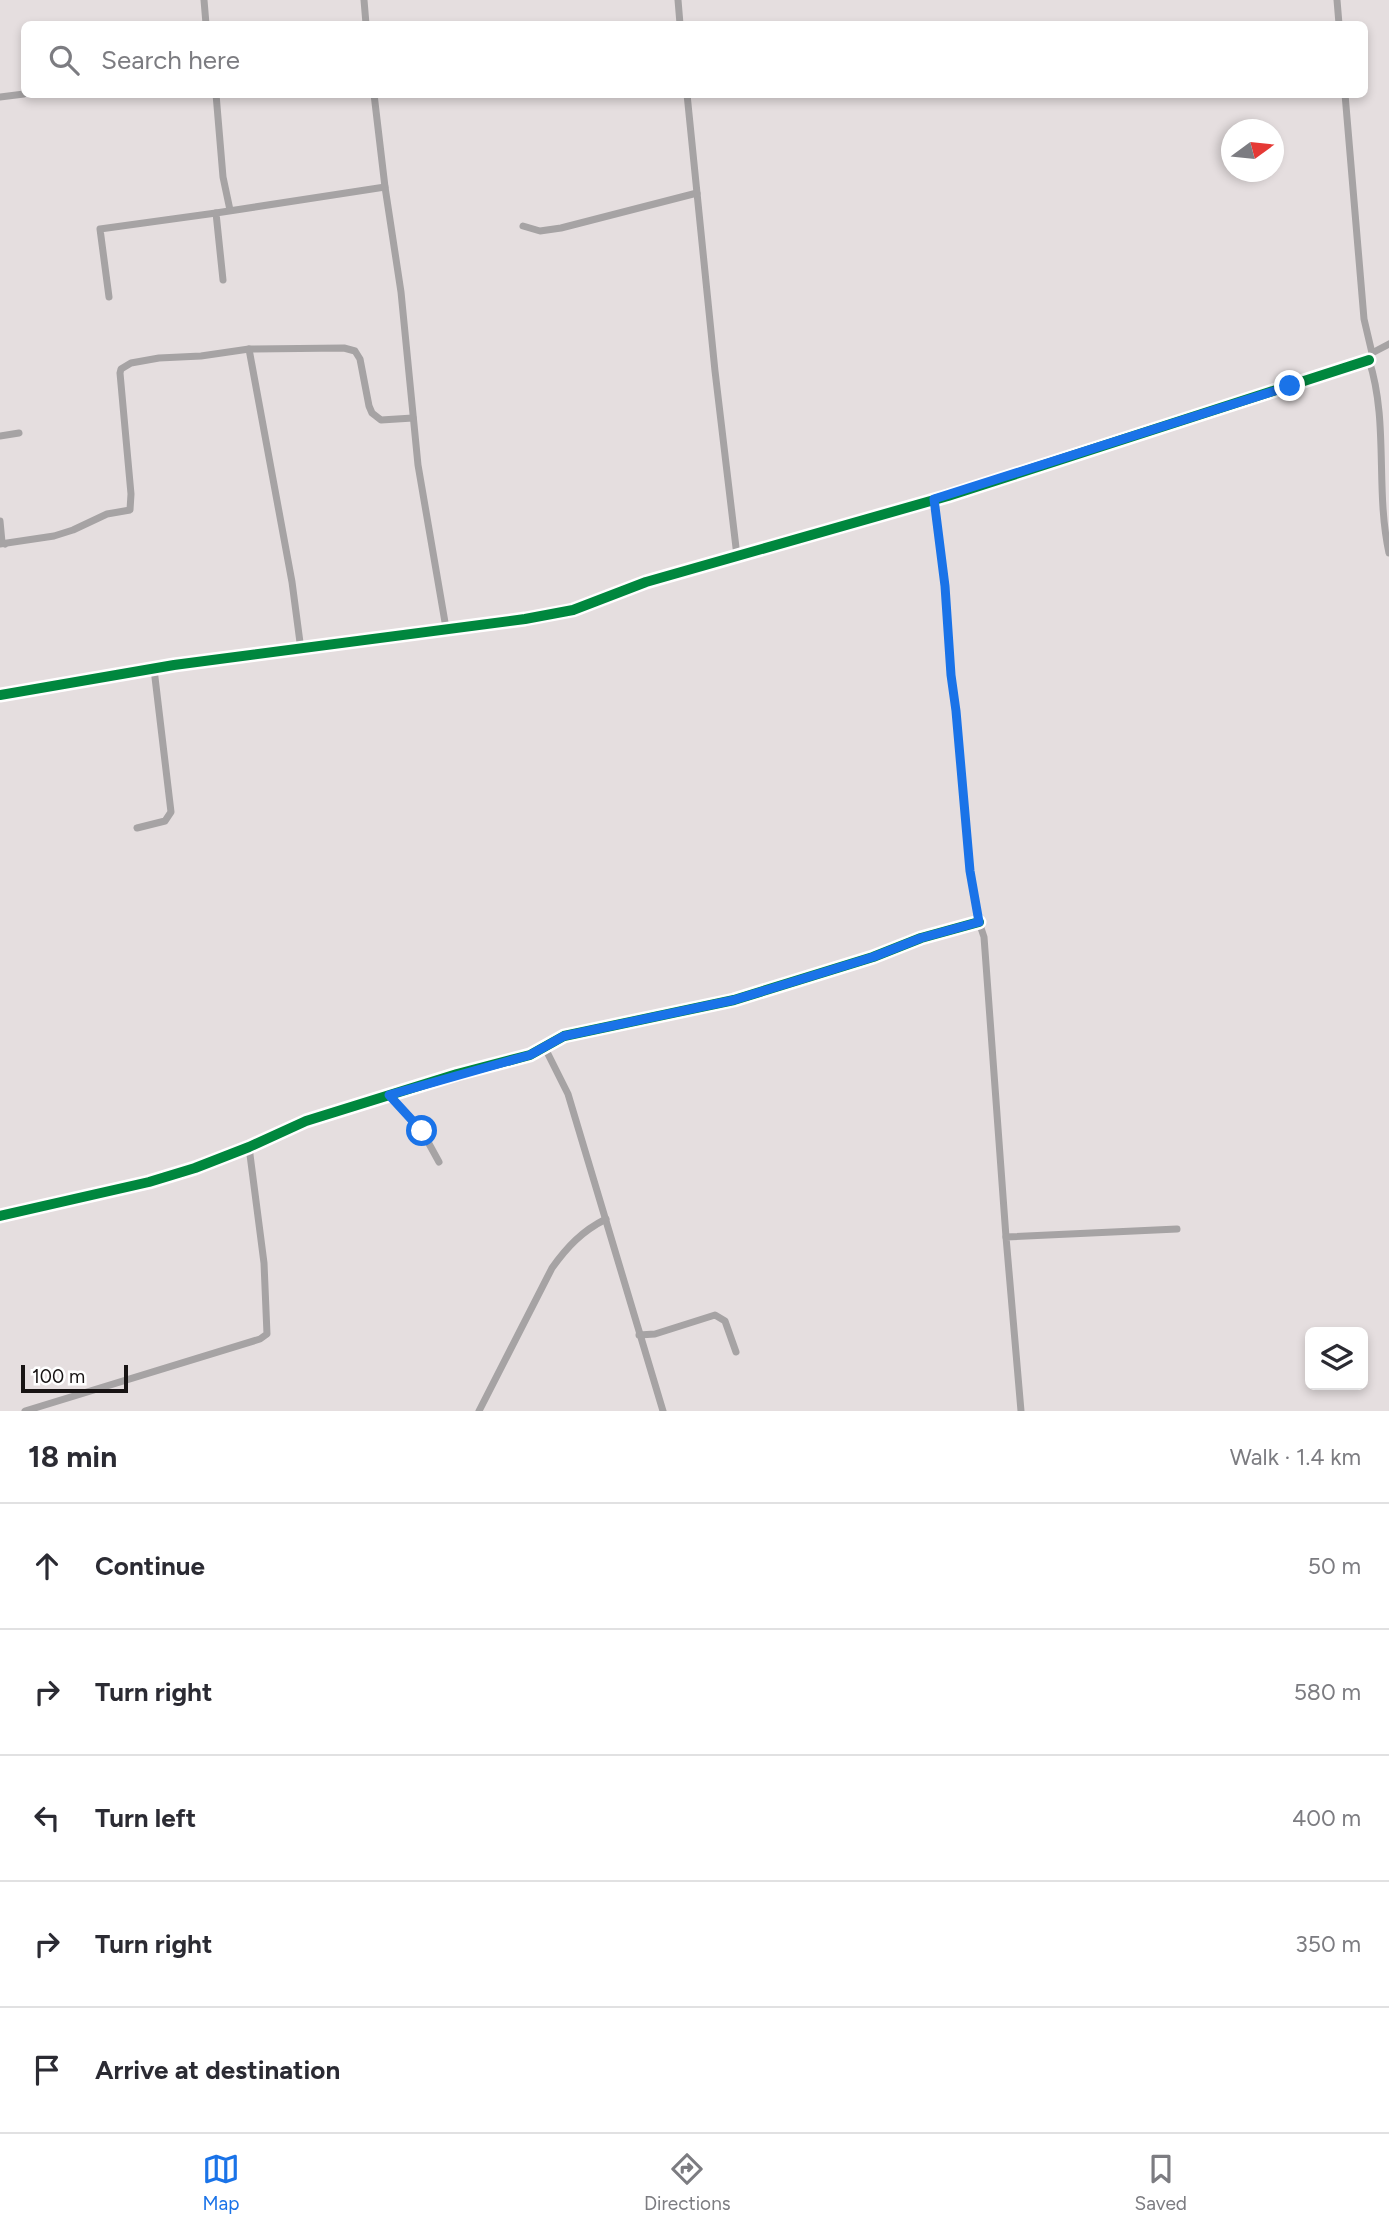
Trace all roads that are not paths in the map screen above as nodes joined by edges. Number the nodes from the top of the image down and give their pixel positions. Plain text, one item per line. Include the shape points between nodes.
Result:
1 (204, 0) edge
2 (364, 0) edge
3 (678, 0) edge
4 (1337, 0) edge
5 (206, 21) edge
6 (366, 21) edge
7 (680, 21) edge
8 (1339, 21) edge
9 (21, 94) edge
10 (0, 97) edge
11 (216, 98) edge
12 (374, 98) edge
13 (687, 98) edge
14 (1345, 98) edge
15 (385, 187) junction
16 (696, 193) junction
17 (230, 210) junction
18 (216, 213) junction
19 (523, 226) dead end
20 (223, 280) dead end
21 (109, 297) dead end
22 (1389, 346) edge
23 (248, 349) junction
24 (1371, 357) junction
25 (412, 418) junction
26 (19, 433) dead end
27 (0, 436) edge
28 (934, 499) junction
29 (0, 521) edge
30 (3, 544) edge
31 (1389, 553) edge
32 (737, 556) junction
33 (446, 628) junction
34 (301, 650) junction
35 (154, 668) junction
36 (0, 695) edge
37 (136, 828) dead end
38 (979, 922) junction
39 (545, 1048) junction
40 (389, 1095) junction
41 (249, 1147) junction
42 (439, 1162) dead end
43 (0, 1216) edge
44 (606, 1219) junction
45 (1177, 1229) dead end
46 (1006, 1237) junction
47 (639, 1335) junction
48 (736, 1352) dead end
49 (25, 1411) edge
50 (479, 1411) edge
51 (663, 1411) edge
52 (1021, 1411) edge

1 - 5 street
2 - 6 street
3 - 7 street
4 - 8 street
9 - 10 street
11 - 17 street
12 - 15 street
13 - 16 street
14 - 24 street
15 - 17 street
15 - 25 street via 401,292
16 - 19 street via 561,228 540,231
16 - 32 street
17 - 18 street
18 - 20 street
18 - 21 street via 100,229
22 - 24 street
23 - 25 street via 355,351 372,413 381,420
23 - 30 street via 159,358 121,369 130,510 107,514 54,536
23 - 34 street
24 - 28 street
24 - 31 street
25 - 33 street
26 - 27 street
28 - 32 street
28 - 38 street via 970,871
29 - 30 street
32 - 33 street via 646,582 573,610
33 - 34 street
34 - 35 street
35 - 36 street
35 - 37 street via 171,812 165,821
38 - 39 street via 734,1000 564,1036
38 - 46 street via 988,974
39 - 40 street
39 - 44 street via 568,1094
40 - 41 street via 306,1121
40 - 42 street via 422,1131
41 - 43 street via 149,1182
41 - 49 street via 264,1262 267,1334
44 - 47 street
44 - 50 street via 584,1232 552,1268
45 - 46 street
46 - 52 street
47 - 48 street via 715,1315 725,1321
47 - 51 street

